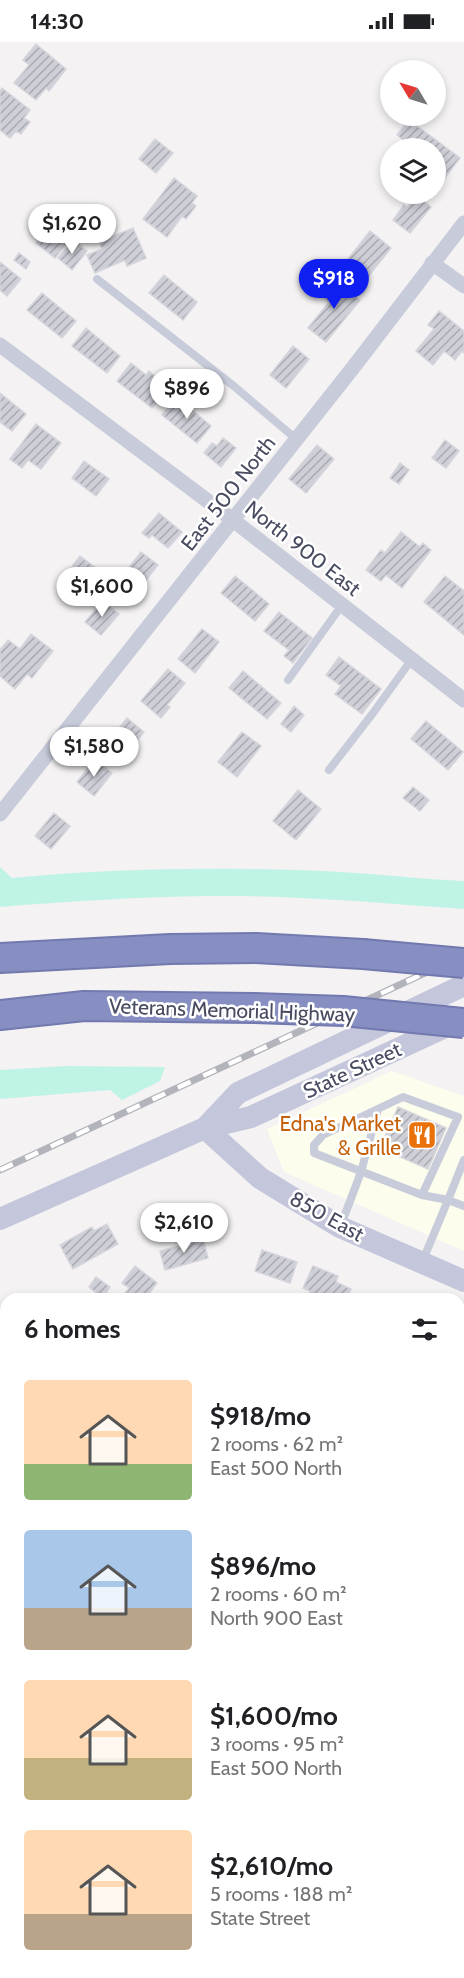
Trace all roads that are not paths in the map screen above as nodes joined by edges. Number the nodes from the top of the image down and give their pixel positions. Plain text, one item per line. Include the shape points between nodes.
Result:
1 (464, 224) edge
2 (432, 263) junction
3 (98, 279) dead end
4 (464, 286) edge
5 (0, 345) edge
6 (296, 439) junction
7 (233, 520) junction
8 (342, 605) junction
9 (412, 659) junction
10 (288, 680) dead end
11 (464, 700) edge
12 (329, 770) dead end
13 (0, 814) edge
14 (464, 955) edge
15 (0, 958) edge
16 (426, 959) junction
17 (464, 963) edge
18 (464, 985) edge
19 (0, 1015) edge
20 (464, 1021) edge
21 (378, 1109) junction
22 (205, 1128) junction
23 (464, 1160) edge
24 (362, 1172) junction
25 (422, 1195) junction
26 (448, 1200) junction
27 (464, 1206) edge
28 (0, 1219) edge
29 (340, 1227) junction
30 (422, 1263) junction
31 (464, 1281) edge

1 - 2 street, East 500 North
2 - 4 street
2 - 6 street, East 500 North
3 - 6 lane
5 - 7 street, North 900 East
6 - 7 street, East 500 North
7 - 8 street, North 900 East
7 - 13 street, East 500 North
8 - 9 street, North 900 East
8 - 10 lane
9 - 11 street, North 900 East
9 - 12 lane
14 - 16 highway, bridge
15 - 16 highway, bridge via 256,948
16 - 17 highway, bridge
18 - 22 main road, State Street via 238,1093
19 - 20 highway, Veterans Memorial Highway, bridge via 84,1006 254,1008
20 - 22 main road, State Street via 250,1117
21 - 24 lane
21 - 24 lane via 323,1135 314,1145 314,1153
21 - 25 lane via 403,1097 458,1117
22 - 28 main road, State Street
22 - 29 main road, 850 East via 260,1178
23 - 26 lane
24 - 25 lane
24 - 29 lane
25 - 26 lane
26 - 27 lane
26 - 30 lane
29 - 30 main road, 850 East
30 - 31 main road, 850 East

